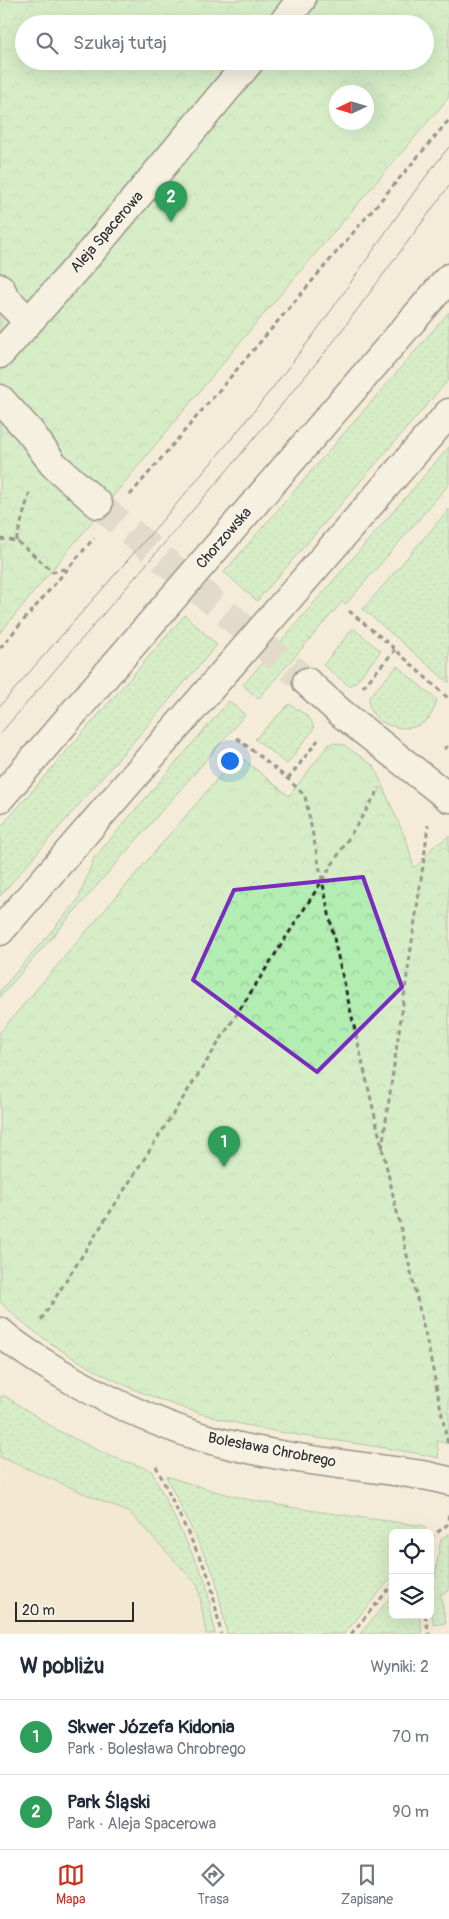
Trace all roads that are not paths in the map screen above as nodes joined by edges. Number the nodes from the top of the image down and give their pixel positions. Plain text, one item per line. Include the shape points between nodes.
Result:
1 (301, 0) edge
2 (289, 15) edge
3 (242, 70) edge
4 (449, 278) edge
5 (0, 288) edge
6 (28, 320) junction
7 (0, 354) edge
8 (0, 399) edge
9 (449, 412) edge
10 (98, 504) tunnel mouth
11 (307, 682) tunnel mouth
12 (440, 791) edge
13 (0, 798) edge
14 (0, 931) edge
15 (0, 1332) edge
16 (449, 1481) edge

1 - 2 main road
3 - 6 main road, Aleja Spacerowa via 90,253
4 - 13 main road, Chorzowska
5 - 6 main road via 6,299
6 - 7 main road, Aleja Spacerowa
8 - 10 main road via 31,433 53,464
9 - 14 main road
11 - 12 main road
15 - 16 main road, Bolesława Chrobrego via 46,1365 102,1397 156,1422 219,1442

